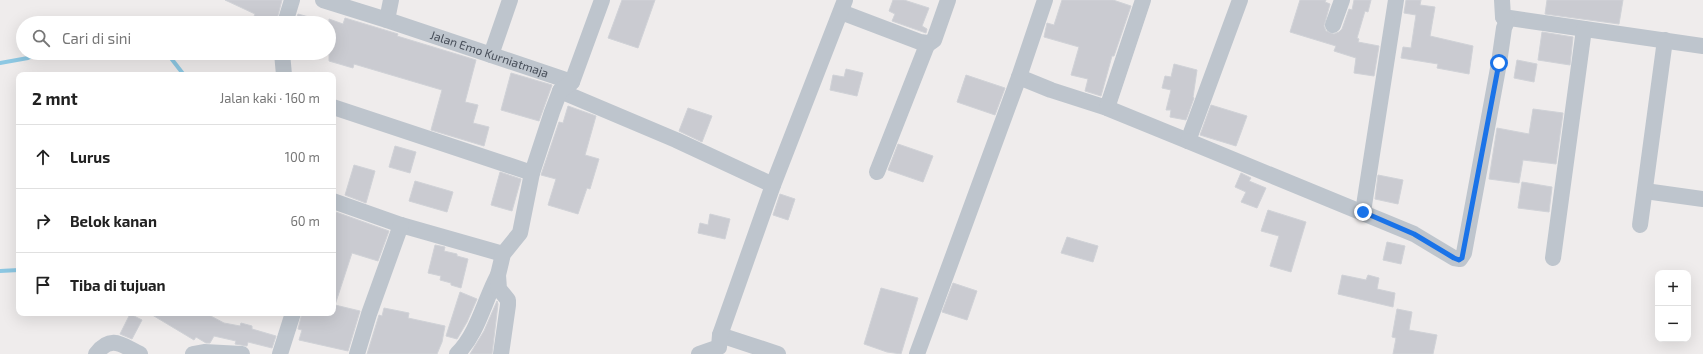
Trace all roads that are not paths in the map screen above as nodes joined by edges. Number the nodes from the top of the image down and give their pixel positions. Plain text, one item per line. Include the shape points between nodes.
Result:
1 (292, 0) edge
2 (323, 0) edge
3 (391, 0) edge
4 (510, 0) edge
5 (602, 0) edge
6 (948, 0) edge
7 (1045, 0) edge
8 (1143, 0) edge
9 (1240, 0) edge
10 (1342, 0) edge
11 (1396, 0) edge
12 (1502, 0) edge
13 (843, 6) edge
14 (287, 16) edge
15 (1503, 17) junction
16 (386, 20) junction
17 (1333, 25) dead end
18 (1584, 29) junction
19 (1665, 40) junction
20 (927, 45) junction
21 (1703, 46) edge
22 (491, 55) junction
23 (283, 60) edge
24 (284, 72) edge
25 (1019, 77) junction
26 (566, 86) junction
27 (336, 108) edge
28 (1107, 108) junction
29 (1188, 141) junction
30 (877, 172) dead end
31 (532, 173) junction
32 (772, 185) junction
33 (1645, 190) junction
34 (1703, 199) edge
35 (336, 204) edge
36 (1363, 212) junction
37 (401, 225) junction
38 (1640, 225) dead end
39 (503, 254) junction
40 (1553, 258) dead end
41 (498, 275) junction
42 (292, 316) edge
43 (720, 336) junction
44 (96, 354) edge
45 (140, 354) edge
46 (192, 354) edge
47 (242, 354) edge
48 (280, 354) edge
49 (357, 354) edge
50 (457, 354) edge
51 (500, 354) edge
52 (699, 354) edge
53 (778, 354) edge
54 (917, 354) edge

1 - 14 street
2 - 16 street, Jalan Emo Kurniatmaja
3 - 16 street
4 - 22 street
5 - 26 street
6 - 20 street via 934,40
7 - 25 street
8 - 28 street
9 - 29 street
10 - 17 street
11 - 36 street
12 - 15 street
13 - 20 street via 928,43
13 - 32 street
15 - 18 street
15 - 36 street via 1507,21 1462,258 1454,258 1414,234
16 - 22 street, Jalan Emo Kurniatmaja
18 - 19 street
18 - 40 street
19 - 21 street
19 - 33 street
20 - 30 street
22 - 26 street, Jalan Emo Kurniatmaja
23 - 24 street
25 - 28 street
25 - 54 street
26 - 31 street
26 - 32 street, Jalan Emo Kurniatmaja
27 - 31 street
28 - 29 street
29 - 36 street
31 - 39 street via 520,233
32 - 43 street
33 - 34 street
33 - 38 street
35 - 37 street
37 - 39 street
37 - 49 street
39 - 41 street
41 - 50 street via 474,330
41 - 51 street via 499,289 508,300
42 - 48 street
43 - 52 street via 719,346
43 - 53 street
44 - 45 street via 104,344 112,343
46 - 47 street

